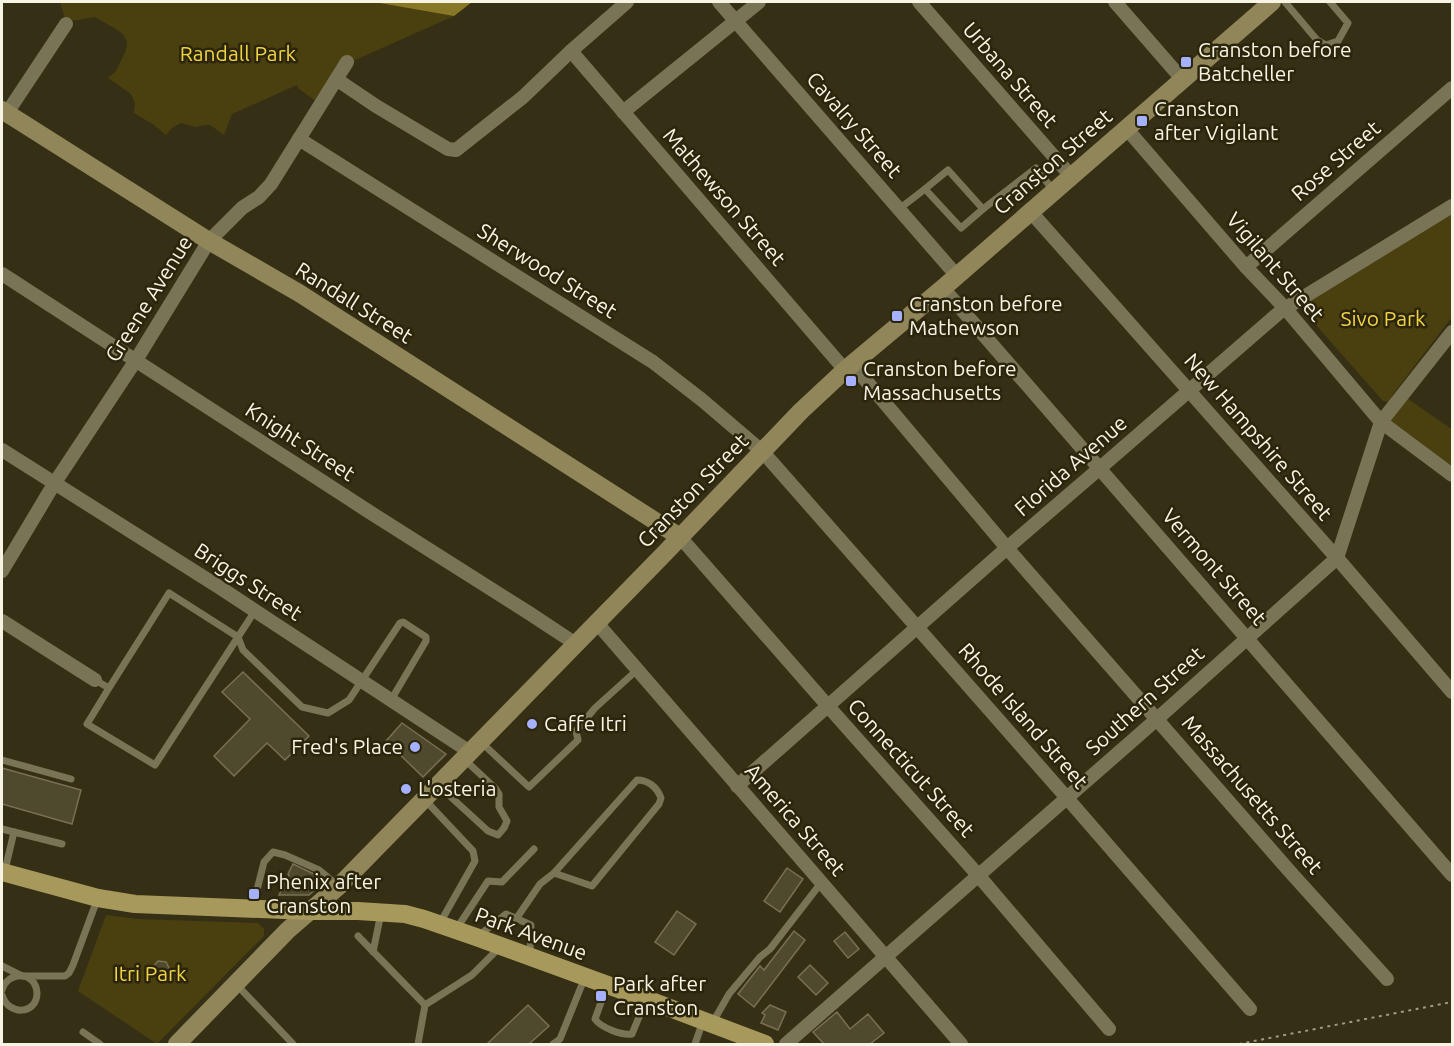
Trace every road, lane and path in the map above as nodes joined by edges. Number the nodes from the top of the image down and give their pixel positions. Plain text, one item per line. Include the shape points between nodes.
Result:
1 (627, 2) edge
2 (719, 2) edge
3 (759, 2) edge
4 (919, 2) edge
5 (1115, 2) edge
6 (1272, 2) edge
7 (1285, 2) edge
8 (1330, 2) edge
9 (736, 21) junction
10 (66, 24) dead end
11 (571, 51) junction
12 (347, 62) dead end
13 (1182, 79) junction
14 (339, 81) dead end
15 (1452, 88) edge
16 (4, 112) edge
17 (623, 112) junction
18 (1126, 128) junction
19 (299, 139) junction
20 (1071, 176) junction
21 (925, 189) junction
22 (1054, 191) junction
23 (1452, 206) edge
24 (899, 209) junction
25 (983, 209) junction
26 (1030, 211) junction
27 (209, 241) junction
28 (1246, 267) junction
29 (2, 274) edge
30 (950, 282) junction
31 (1285, 308) junction
32 (1452, 332) edge
33 (136, 360) junction
34 (849, 367) junction
35 (1190, 390) junction
36 (1381, 422) junction
37 (2, 450) edge
38 (763, 452) junction
39 (1101, 468) junction
40 (1452, 475) edge
41 (54, 484) junction
42 (680, 537) junction
43 (1007, 548) junction
44 (1337, 558) junction
45 (2, 572) edge
46 (255, 611) junction
47 (2, 621) edge
48 (597, 623) junction
49 (917, 626) junction
50 (238, 637) junction
51 (1247, 638) junction
52 (576, 644) junction
53 (637, 670) junction
54 (95, 680) joint
55 (362, 681) junction
56 (109, 688) junction
57 (1452, 692) edge
58 (391, 700) junction
59 (827, 705) junction
60 (1157, 719) junction
61 (471, 751) junction
62 (2, 760) edge
63 (71, 779) dead end
64 (438, 785) junction
65 (737, 786) junction
66 (1067, 798) junction
67 (424, 799) junction
68 (2, 829) edge
69 (14, 832) junction
70 (62, 844) dead end
71 (534, 849) dead end
72 (3, 872) edge
73 (554, 873) junction
74 (978, 875) junction
75 (1452, 875) edge
76 (821, 883) junction
77 (339, 886) junction
78 (98, 898) junction
79 (255, 910) junction
80 (309, 911) junction
81 (381, 913) junction
82 (516, 919) junction
83 (447, 927) junction
84 (358, 936) dead end
85 (476, 937) junction
86 (500, 947) junction
87 (373, 952) junction
88 (885, 957) junction
89 (530, 958) junction
90 (2, 966) edge
91 (22, 976) junction
92 (585, 977) junction
93 (1387, 979) dead end
94 (236, 984) junction
95 (607, 986) junction
96 (2, 990) edge
97 (2, 995) edge
98 (646, 999) junction
99 (1452, 1002) edge
100 (425, 1005) junction
101 (1250, 1009) dead end
102 (708, 1023) junction
103 (1109, 1029) dead end
104 (83, 1032) dead end
105 (100, 1044) edge
106 (177, 1044) edge
107 (294, 1044) edge
108 (418, 1044) edge
109 (554, 1044) edge
110 (695, 1044) edge
111 (765, 1044) edge
112 (786, 1044) edge
113 (961, 1044) edge
114 (1239, 1044) edge

1 - 11 street
2 - 9 street, Cavalry Street
3 - 9 street
4 - 20 street, Urbana Street
5 - 13 street
6 - 13 main road, Cranston Street
7 - 8 lane via 1317,40 1326,45 1338,41 1348,23
9 - 17 street
9 - 24 street, Cavalry Street
10 - 16 street
11 - 14 street via 523,97 456,150 448,149
11 - 17 street, Mathewson Street
12 - 19 street, Greene Avenue
13 - 18 main road, Cranston Street
15 - 28 street, Rose Street
16 - 27 main road, Randall Street
17 - 34 street, Mathewson Street
18 - 20 main road, Cranston Street
18 - 28 street, Vigilant Street
19 - 27 street, Greene Avenue via 271,184
19 - 38 street, Sherwood Street via 653,362
20 - 22 main road, Cranston Street
21 - 24 lane
21 - 25 lane via 961,228
21 - 25 lane via 948,170
22 - 25 lane via 1036,168
22 - 26 main road, Cranston Street
23 - 31 street, Florida Avenue
24 - 30 street, Cavalry Street
26 - 30 main road, Cranston Street
26 - 35 street, New Hampshire Street
27 - 33 street, Greene Avenue
27 - 42 main road, Randall Street via 299,293
28 - 31 street, Vigilant Street
29 - 33 street, Knight Street
30 - 34 main road, Cranston Street
30 - 39 street, Vermont Street
31 - 35 street, Florida Avenue
31 - 36 street, Vigilant Street
32 - 36 street
33 - 41 street, Greene Avenue
33 - 52 street, Knight Street
34 - 38 main road, Cranston Street
34 - 43 street, Massachusetts Street
35 - 39 street, Florida Avenue
35 - 44 street, New Hampshire Street
36 - 40 street, Vigilant Street
36 - 44 street
37 - 41 street, Briggs Street
38 - 42 main road, Cranston Street
38 - 49 street, Rhode Island Street
39 - 43 street, Florida Avenue
39 - 51 street, Vermont Street
41 - 45 street, Greene Avenue
41 - 46 street, Briggs Street
42 - 48 main road, Cranston Street
42 - 59 street, Connecticut Street
43 - 49 street, Florida Avenue
43 - 60 street, Massachusetts Street
44 - 51 street, Southern Street
44 - 57 street, New Hampshire Street
46 - 50 lane
46 - 55 street, Briggs Street
47 - 54 street
48 - 52 main road, Cranston Street
48 - 53 street, America Street
49 - 59 street, Florida Avenue
49 - 66 street, Rhode Island Street
50 - 55 lane via 243,650 302,706 328,713 349,700
50 - 56 lane via 169,593
50 - 56 lane via 155,765 87,724
51 - 60 street, Southern Street
51 - 75 street, Vermont Street
52 - 61 main road, Cranston Street
53 - 61 lane via 595,708 576,731 578,740 529,787
53 - 65 street, America Street
54 - 56 lane
55 - 58 street, Briggs Street
55 - 58 lane via 400,622 404,622 426,637 426,641
58 - 61 street, Briggs Street
59 - 65 street, Florida Avenue
59 - 74 street, Connecticut Street
60 - 66 street, Southern Street
60 - 93 street, Massachusetts Street
61 - 64 main road, Cranston Street
61 - 64 lane via 499,794 499,807 507,821 498,835 488,831
62 - 63 lane
64 - 67 main road, Cranston Street
65 - 76 street, America Street
66 - 74 street, Southern Street
66 - 101 street, Rhode Island Street
67 - 77 main road, Cranston Street
67 - 83 lane via 473,851 475,861
68 - 69 lane
69 - 70 lane
69 - 72 lane
71 - 83 lane via 502,882 488,880
72 - 78 main road, Park Avenue
73 - 73 lane via 637,780 659,791 659,804 592,886
73 - 82 lane via 540,884
74 - 88 street, Southern Street
74 - 103 street, Connecticut Street
76 - 88 street, America Street
76 - 102 lane
77 - 79 lane via 319,870 273,852 264,862
77 - 80 main road, Cranston Street
78 - 79 main road, Park Avenue via 135,904
78 - 91 lane via 69,973
79 - 80 main road, Park Avenue
80 - 81 main road, Park Avenue
80 - 94 main road, Cranston Street
81 - 83 main road, Park Avenue via 405,914
81 - 87 lane
82 - 85 lane via 506,914
82 - 89 lane via 531,925
83 - 85 main road, Park Avenue
84 - 87 lane
85 - 86 main road, Park Avenue
86 - 89 main road, Park Avenue
86 - 100 lane via 472,975
87 - 100 lane
88 - 112 street, Southern Street
88 - 113 street, America Street
89 - 92 main road, Park Avenue
90 - 91 lane
91 - 96 lane via 11,977
91 - 97 lane via 32,981 37,992 29,1008 12,1009
92 - 95 main road, Park Avenue
92 - 109 lane via 560,1039
94 - 106 main road, Cranston Street
94 - 107 lane
95 - 98 main road, Park Avenue
95 - 98 lane via 595,1018 598,1024 626,1035 632,1034
98 - 102 main road, Park Avenue
99 - 114 path
100 - 108 lane
102 - 110 lane
102 - 111 main road, Park Avenue
104 - 105 lane

